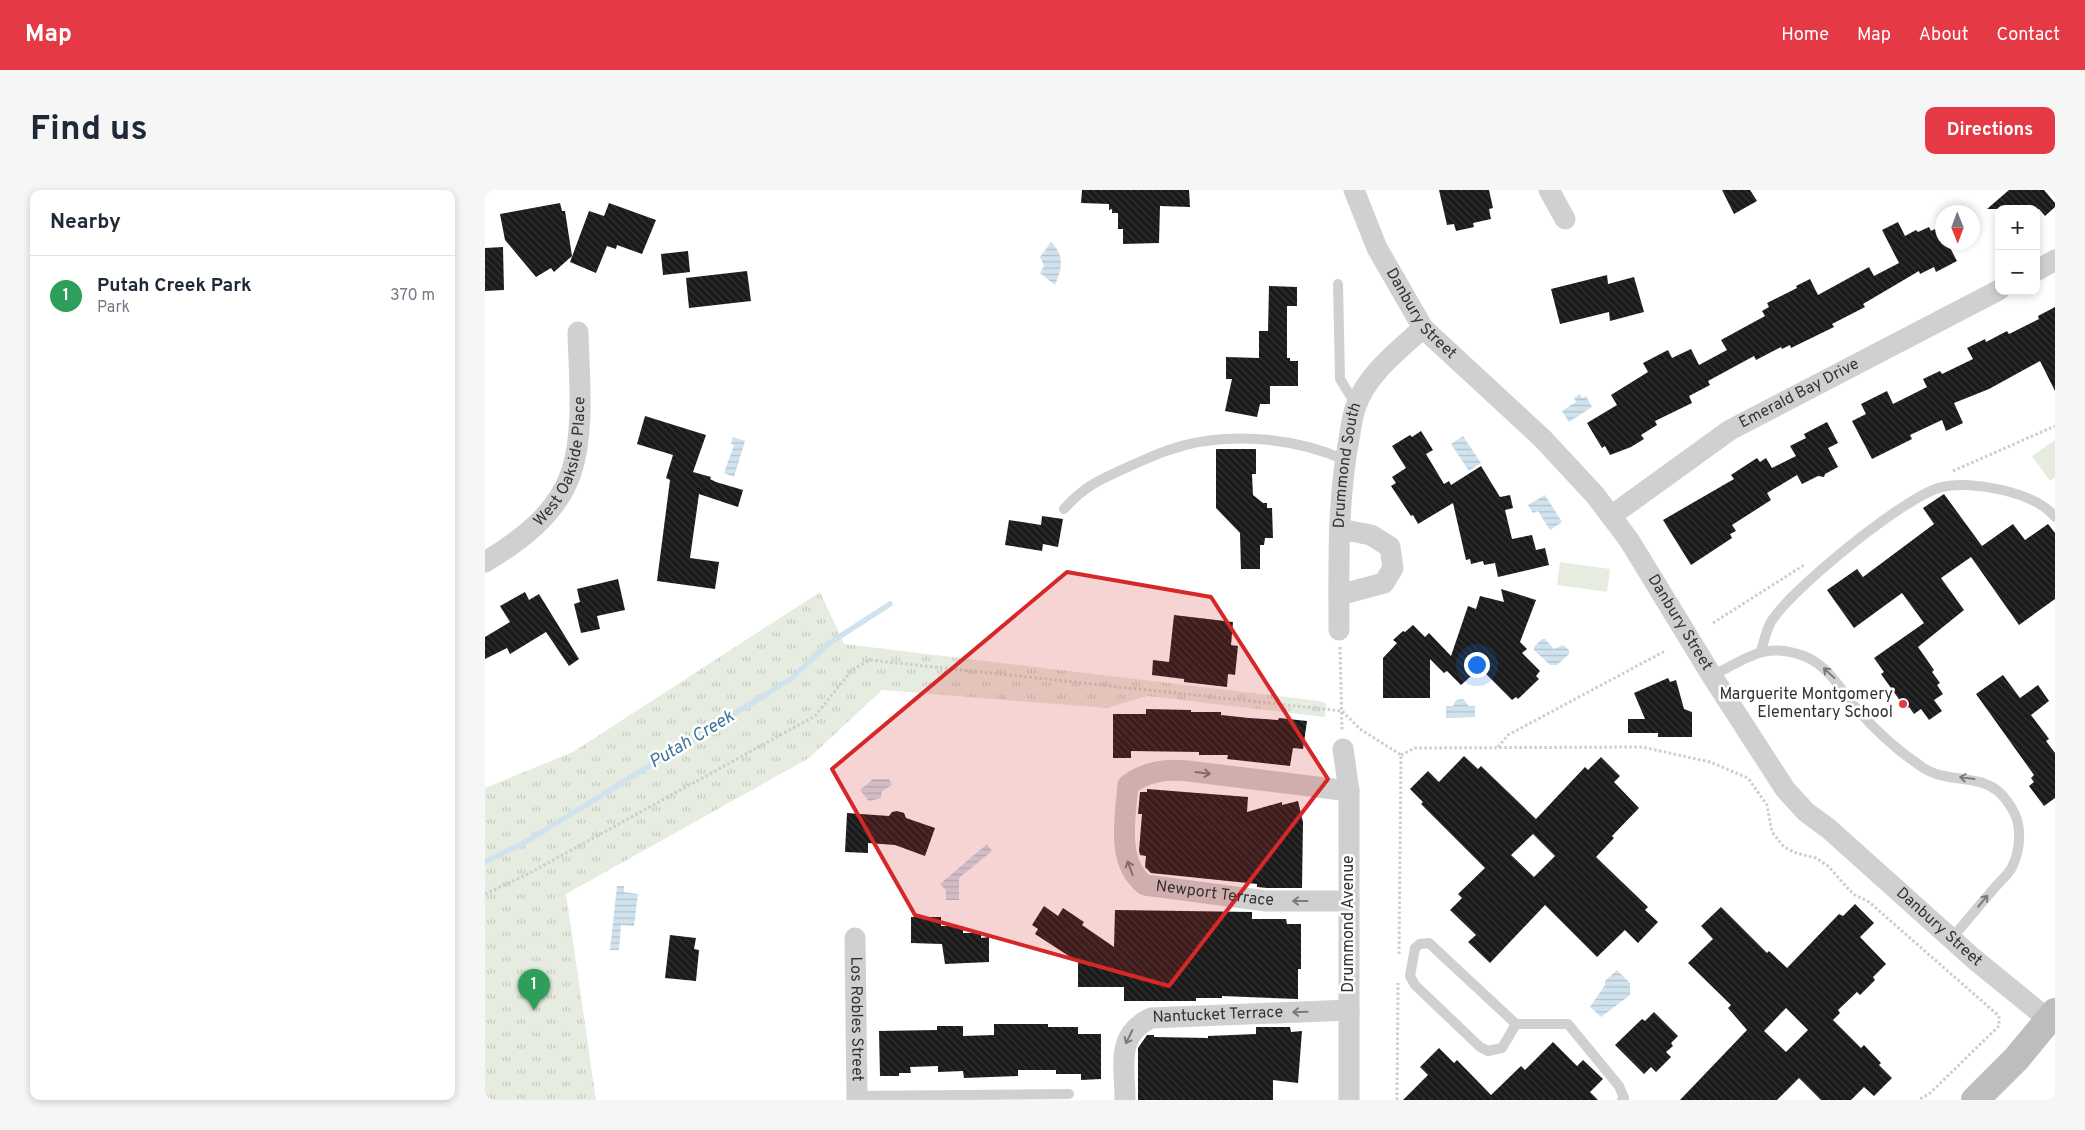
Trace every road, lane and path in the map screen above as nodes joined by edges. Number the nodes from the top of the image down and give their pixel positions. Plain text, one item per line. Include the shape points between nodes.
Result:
1 (1354, 190) edge
2 (1549, 190) edge
3 (1565, 220) dead end
4 (2055, 260) edge
5 (2040, 268) edge
6 (1338, 284) dead end
7 (1995, 292) edge
8 (1423, 328) junction
9 (578, 332) dead end
10 (1356, 405) junction
11 (1345, 460) junction
12 (1064, 509) dead end
13 (1611, 516) junction
14 (2055, 517) edge
15 (1340, 529) junction
16 (485, 562) edge
17 (1339, 595) junction
18 (1339, 630) joint
19 (1665, 651) dead end
20 (1761, 651) junction
21 (1712, 676) junction
22 (1342, 711) junction
23 (1497, 747) junction
24 (1343, 749) joint
25 (1401, 755) junction
26 (1349, 792) junction
27 (485, 894) edge
28 (1349, 902) junction
29 (855, 938) dead end
30 (1952, 938) junction
31 (1399, 962) dead end
32 (1398, 982) dead end
33 (1349, 1010) junction
34 (2052, 1016) edge
35 (1516, 1024) junction
36 (1069, 1094) dead end
37 (857, 1098) edge
38 (1624, 1099) edge
39 (1125, 1100) edge
40 (1349, 1100) edge
41 (1397, 1100) edge
42 (1919, 1100) edge
43 (1975, 1100) edge

1 - 8 street, Danbury Street via 1377,248
2 - 3 street
4 - 5 street
6 - 10 lane via 1339,379
7 - 13 street, Emerald Bay Drive via 1730,430
8 - 10 street, Drummond South via 1385,364
8 - 13 street, Danbury Street via 1543,439 1583,480
9 - 16 street, West Oakside Place via 579,406 571,473 540,521 516,543
10 - 11 street, Drummond South
11 - 12 lane via 1321,449 1241,438 1194,443 1166,451 1090,484
11 - 15 street, Drummond South
13 - 21 street, Danbury Street
14 - 20 lane via 2021,495 1995,489 1942,486 1922,494 1901,506 1784,606 1771,622
15 - 17 street, Drummond South
15 - 17 street via 1371,535 1390,547 1393,568 1384,583
17 - 18 street, Drummond South
18 - 22 path
19 - 23 path via 1508,735
20 - 21 lane
30 -> 20 lane via 2010,870 2019,838 2018,822 2012,809 1993,786 1978,780 1935,774 1912,760 1861,713 1820,665 1793,653 1770,649
21 - 30 street, Danbury Street via 1785,789 1806,812
22 - 24 path
22 - 25 path via 1361,729
22 - 27 path via 871,660 852,670 815,716 526,876
23 - 25 path via 1415,748
23 - 42 path via 1642,746 1711,762 1748,778 1767,805 1772,832 1784,847 1816,858 1828,866 1853,894 1869,902 1999,1016 1999,1026
24 - 26 street, Drummond Avenue
25 - 31 path
26 - 28 street, Drummond Avenue
28 -> 26 street, Newport Terrace via 1266,901 1145,885 1134,877 1128,864 1125,840 1128,785 1148,773 1188,771
28 - 33 street, Drummond Avenue
29 - 37 street, Los Robles Street
30 - 34 street, Danbury Street
32 - 41 path
33 -> 39 street, Nantucket Terrace via 1151,1018 1139,1023 1125,1042
33 - 40 street, Drummond Avenue
34 - 43 street via 2017,1058
35 - 35 lane via 1429,943 1415,948 1410,976 1415,985 1480,1047 1488,1051 1502,1048
35 - 38 lane via 1568,1024 1619,1086
36 - 37 lane

